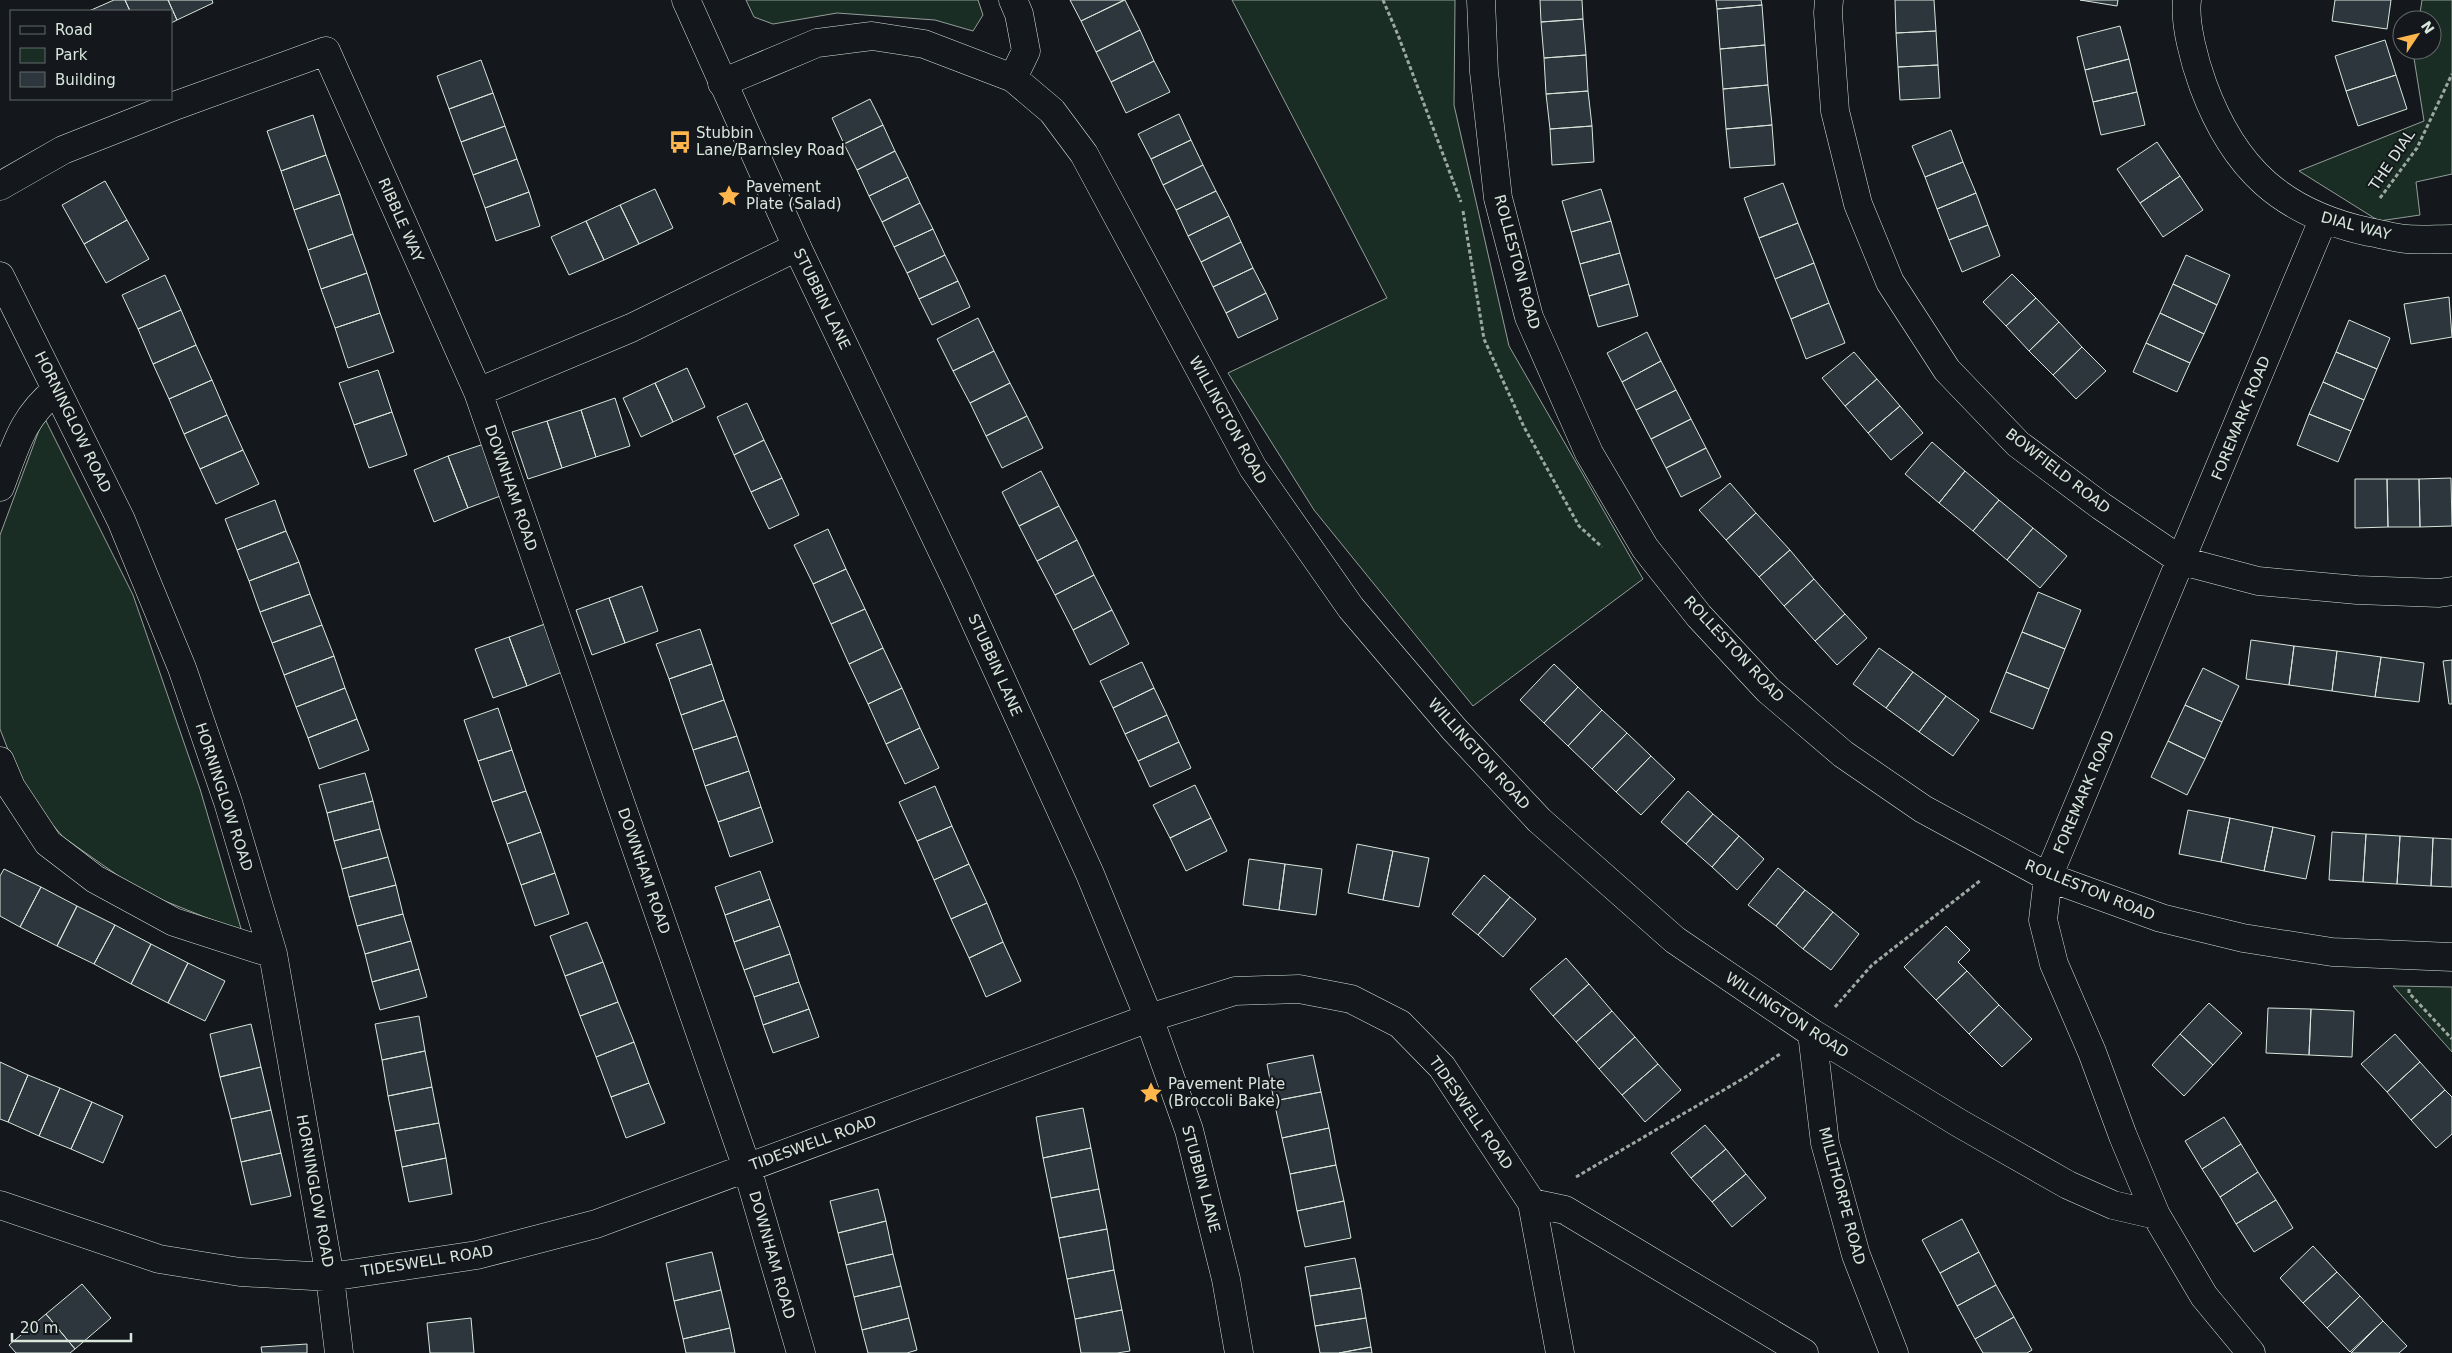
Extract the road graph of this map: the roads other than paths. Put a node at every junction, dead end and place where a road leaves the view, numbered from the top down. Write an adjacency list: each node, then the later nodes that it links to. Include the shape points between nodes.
1 (686, 0): 7 (street, STUBBIN LANE)
2 (1013, 0): 6 (street, via 1026,51)
3 (1481, 0): 19 (street, ROLLESTON ROAD, via 1484,72 1498,198 1529,318 1589,453 1645,548 1699,616 1768,690 1843,754 1922,809)
4 (1829, 0): 16 (street, BOWFIELD ROAD, via 1835,111 1858,204 1890,282 1947,370 2018,444 2100,506)
5 (2186, 0): 9 (street, DIAL WAY, via 2193,59 2213,112 2242,159 2279,196)
6 (1013, 78): 7 (street, WILLINGTON ROAD, via 924,44 872,36 817,43); 23 (street, WILLINGTON ROAD, via 1052,111 1084,154 1253,468 1351,608 1454,730 1539,820 1675,940)
7 (722, 83): 11 (street, STUBBIN LANE)
8 (0, 186): 14 (street, RIBBLE WAY, via 63,150 326,51)
9 (2323, 220): 10 (street, DIAL WAY, via 2406,239); 16 (street, FOREMARK ROAD)
10 (2452, 239)
11 (797, 247): 14 (street, via 631,328); 22 (street, STUBBIN LANE, via 958,584 1090,874)
12 (0, 276): 13 (street, HORNINGLOW ROAD)
13 (56, 390): 15 (street, via 39,404 24,424); 20 (street, HORNINGLOW ROAD, via 121,520 182,668 228,802)
14 (478, 392): 24 (street, DOWNHAM ROAD)
15 (0, 487)
16 (2182, 561): 17 (street, BOWFIELD ROAD, via 2258,581 2357,590); 19 (street, FOREMARK ROAD)
17 (2452, 591)
18 (0, 762): 20 (street, via 11,787 48,843 95,879 174,922)
19 (2048, 877): 21 (street, ROLLESTON ROAD, via 2161,918 2243,938 2332,952); 27 (street, FOREMARK ROAD, via 2043,920 2054,964)
20 (273, 954): 28 (street, HORNINGLOW ROAD)
21 (2452, 956)
22 (1149, 1018): 24 (street, TIDESWELL ROAD); 25 (street, TIDESWELL ROAD, via 1235,991 1299,989 1351,999 1400,1024 1442,1067); 31 (street, STUBBIN LANE, via 1189,1130 1226,1279)
23 (1812, 1033): 27 (street, WILLINGTON ROAD, via 1959,1123 2068,1184 2113,1205); 34 (street, MILLTHORPE ROAD, via 1825,1143 1856,1255)
24 (746, 1168): 28 (street, TIDESWELL ROAD, via 596,1224 477,1255); 30 (street, DOWNHAM ROAD)
25 (1532, 1203): 32 (street, TIDESWELL ROAD); 33 (street, via 1565,1210)
26 (0, 1205): 28 (street, TIDESWELL ROAD, via 158,1259 240,1272)
27 (2156, 1215): 35 (street, FOREMARK ROAD, via 2204,1296)
28 (330, 1276): 29 (street, HORNINGLOW ROAD)
29 (339, 1353)
30 (800, 1353)
31 (1239, 1353)
32 (1560, 1353)
33 (1804, 1353)
34 (1894, 1353)
35 (2251, 1353)

